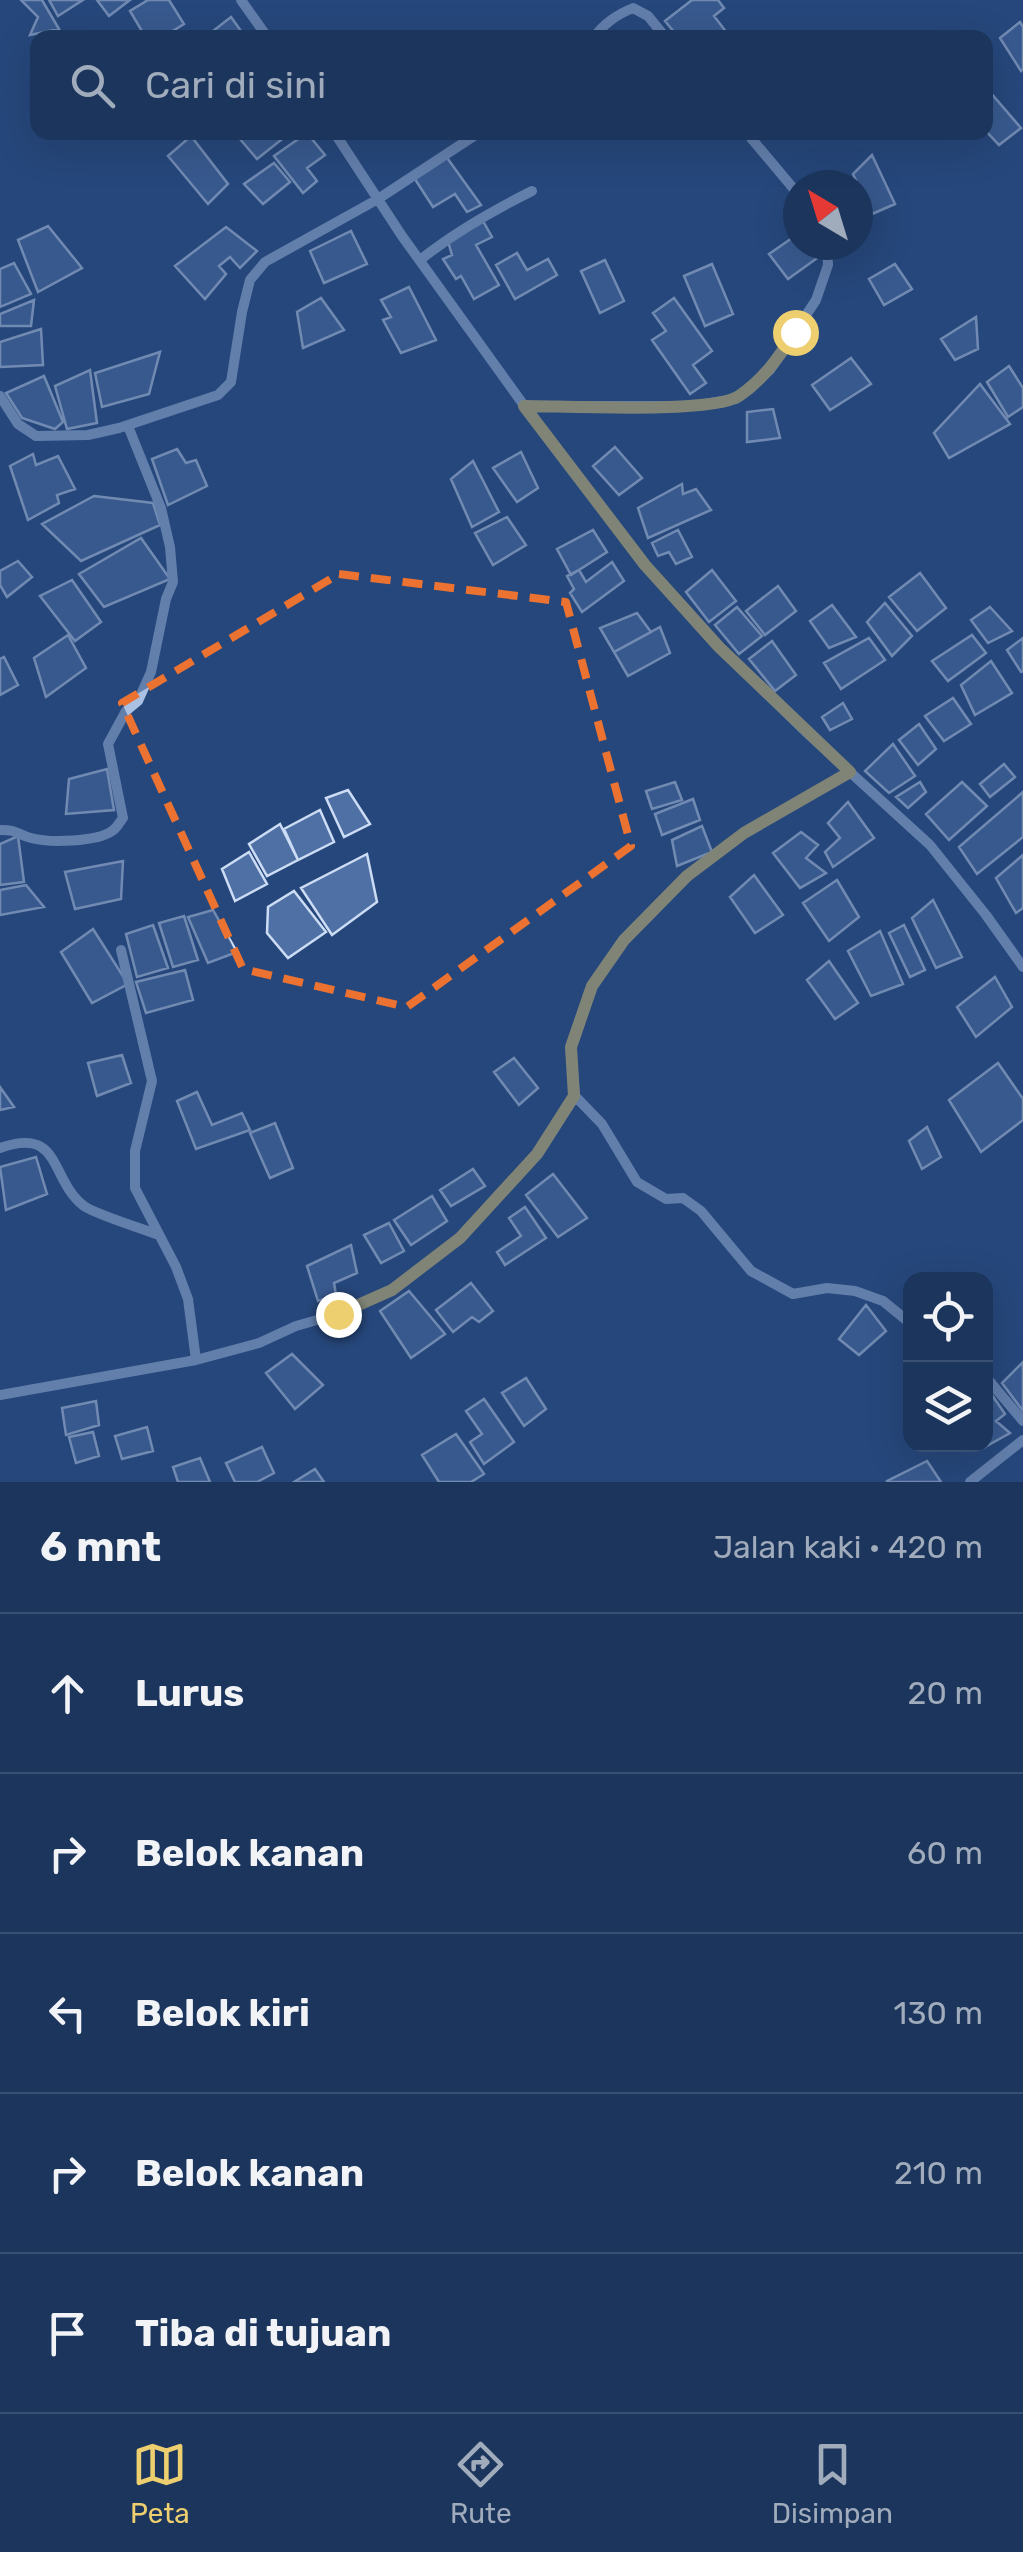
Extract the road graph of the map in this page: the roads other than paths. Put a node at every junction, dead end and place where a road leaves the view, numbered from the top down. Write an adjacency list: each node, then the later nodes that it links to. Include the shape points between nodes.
1 (241, 0): 2 (street)
2 (262, 30)
3 (600, 30): 4 (street, via 633,8)
4 (659, 30)
5 (339, 140): 10 (street)
6 (468, 140): 10 (street)
7 (753, 140): 8 (street)
8 (783, 176)
9 (532, 190): 11 (street)
10 (378, 199): 11 (street); 15 (street, via 265,262 250,280 231,382 218,396)
11 (420, 260): 14 (street)
12 (828, 260): 14 (street, via 816,300 770,370 736,398 691,406)
13 (0, 396): 15 (street, via 18,424 36,436)
14 (524, 406): 16 (street, via 645,565 719,647)
15 (128, 426): 17 (street, via 161,508 173,582 151,672 108,744 123,818 113,831 80,840)
16 (850, 772): 19 (street, via 930,845); 20 (street, via 744,833 687,876 624,940 592,986 571,1047)
17 (0, 830)
18 (121, 950): 22 (street, via 152,1081 135,1151 135,1188)
19 (1023, 967)
20 (574, 1096): 23 (street, via 602,1124 636,1182 700,1211 751,1271 793,1294 854,1292 883,1301); 24 (street, via 537,1154 460,1238 392,1290 259,1343)
21 (0, 1148): 22 (street, via 36,1143 50,1153 84,1206)
22 (157, 1234): 24 (street, via 188,1299)
23 (903, 1317)
24 (196, 1360): 26 (street)
25 (993, 1385): 27 (street)
26 (0, 1395)
27 (1023, 1421)
28 (1023, 1440): 29 (street)
29 (970, 1482)

